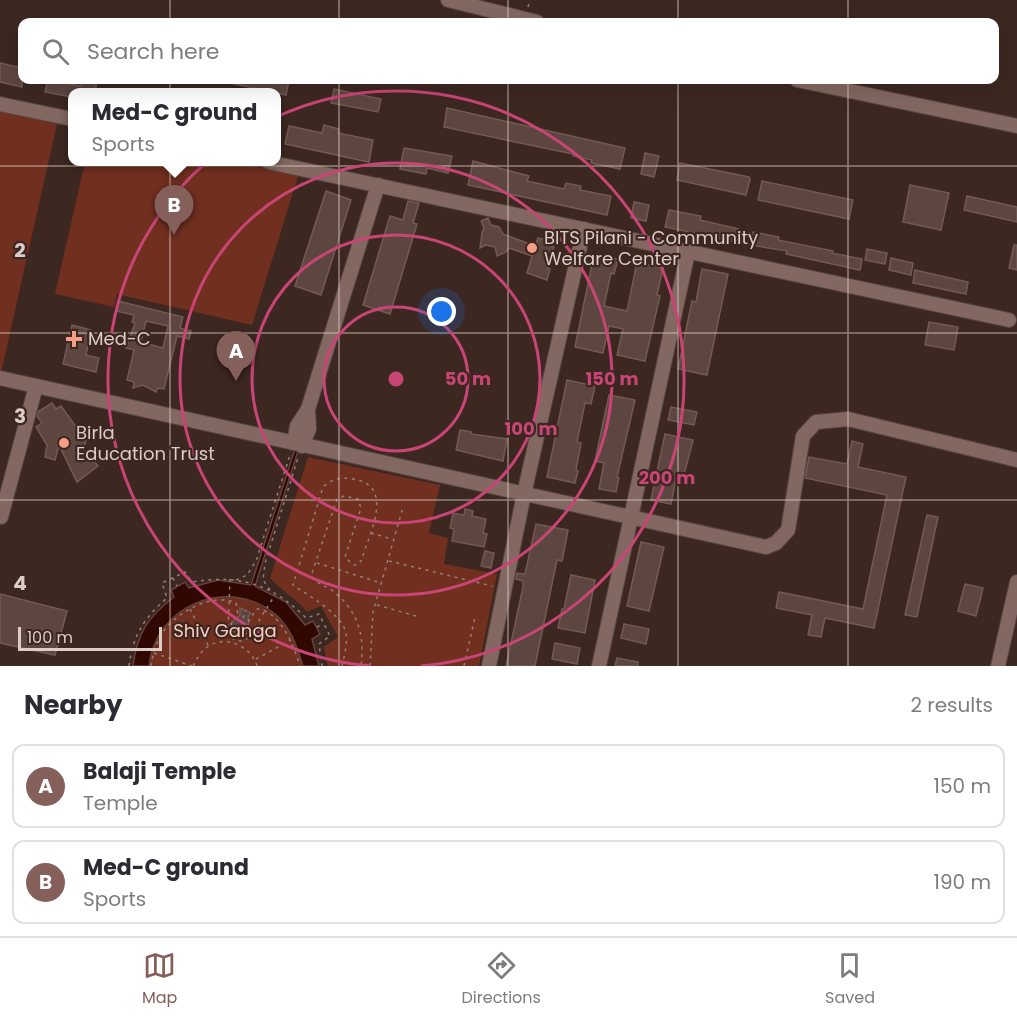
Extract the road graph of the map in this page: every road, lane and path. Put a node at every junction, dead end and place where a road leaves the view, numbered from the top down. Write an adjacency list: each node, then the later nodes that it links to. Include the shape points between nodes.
1 (448, 0): 2 (street)
2 (521, 18)
3 (816, 84): 6 (street)
4 (0, 104): 5 (street)
5 (68, 118)
6 (1017, 126)
7 (281, 165): 8 (street)
8 (378, 185): 9 (street); 14 (street, via 308,409 297,426)
9 (584, 229): 10 (street); 16 (street)
10 (688, 252): 11 (street); 19 (street)
11 (1009, 320)
12 (0, 378): 13 (street)
13 (36, 386): 14 (street); 18 (street)
14 (298, 444): 16 (street); 26 (path, via 255,561 246,575); 31 (path, via 265,563 263,580)
15 (1017, 460): 19 (street, via 848,419 816,422 804,436 788,530 777,543 766,547)
16 (524, 494): 19 (street); 30 (street)
17 (403, 507): 21 (path)
18 (0, 516)
19 (631, 518): 58 (street)
20 (370, 533): 21 (path); 23 (path, via 361,561 352,565 345,557 360,502 340,496); 53 (path, via 378,505 371,486 364,481 331,480 323,487 293,585 340,623 346,633)
21 (394, 540): 22 (path)
22 (388, 560): 28 (path); 30 (path)
23 (316, 563): 28 (path); 54 (path, via 313,579 350,607 362,633)
24 (173, 578): 25 (path, via 185,572 192,582); 29 (path); 47 (path, via 162,583 167,598 150,612 132,646)
25 (230, 579): 26 (path); 33 (path)
26 (236, 580): 31 (path)
27 (1017, 582): 59 (street)
28 (381, 583): 34 (path)
29 (177, 586)
30 (505, 589): 57 (street)
31 (271, 591): 32 (path)
32 (276, 594): 37 (path); 41 (path, via 306,618 319,614)
33 (229, 601): 35 (path); 37 (path, via 228,632 236,641 248,638); 37 (path, via 237,604 238,615 231,622 237,635 244,635 250,628 249,620 257,609)
34 (375, 605): 38 (path); 55 (path)
35 (190, 608): 44 (path); 45 (path, via 166,627)
36 (246, 610): 39 (path)
37 (265, 611): 43 (path)
38 (416, 616)
39 (243, 618)
40 (475, 618): 56 (path)
41 (324, 624): 42 (path); 52 (path, via 330,636 319,644)
42 (317, 627)
43 (292, 640): 46 (path); 51 (path)
44 (209, 646): 46 (path, via 235,643); 49 (path)
45 (153, 652): 48 (path); 49 (path)
46 (255, 660): 50 (path)
47 (129, 666)
48 (151, 666)
49 (193, 666)
50 (257, 666)
51 (300, 666)
52 (322, 666)
53 (342, 666)
54 (361, 666)
55 (370, 666)
56 (464, 666)
57 (489, 666)
58 (599, 666)
59 (998, 666)

